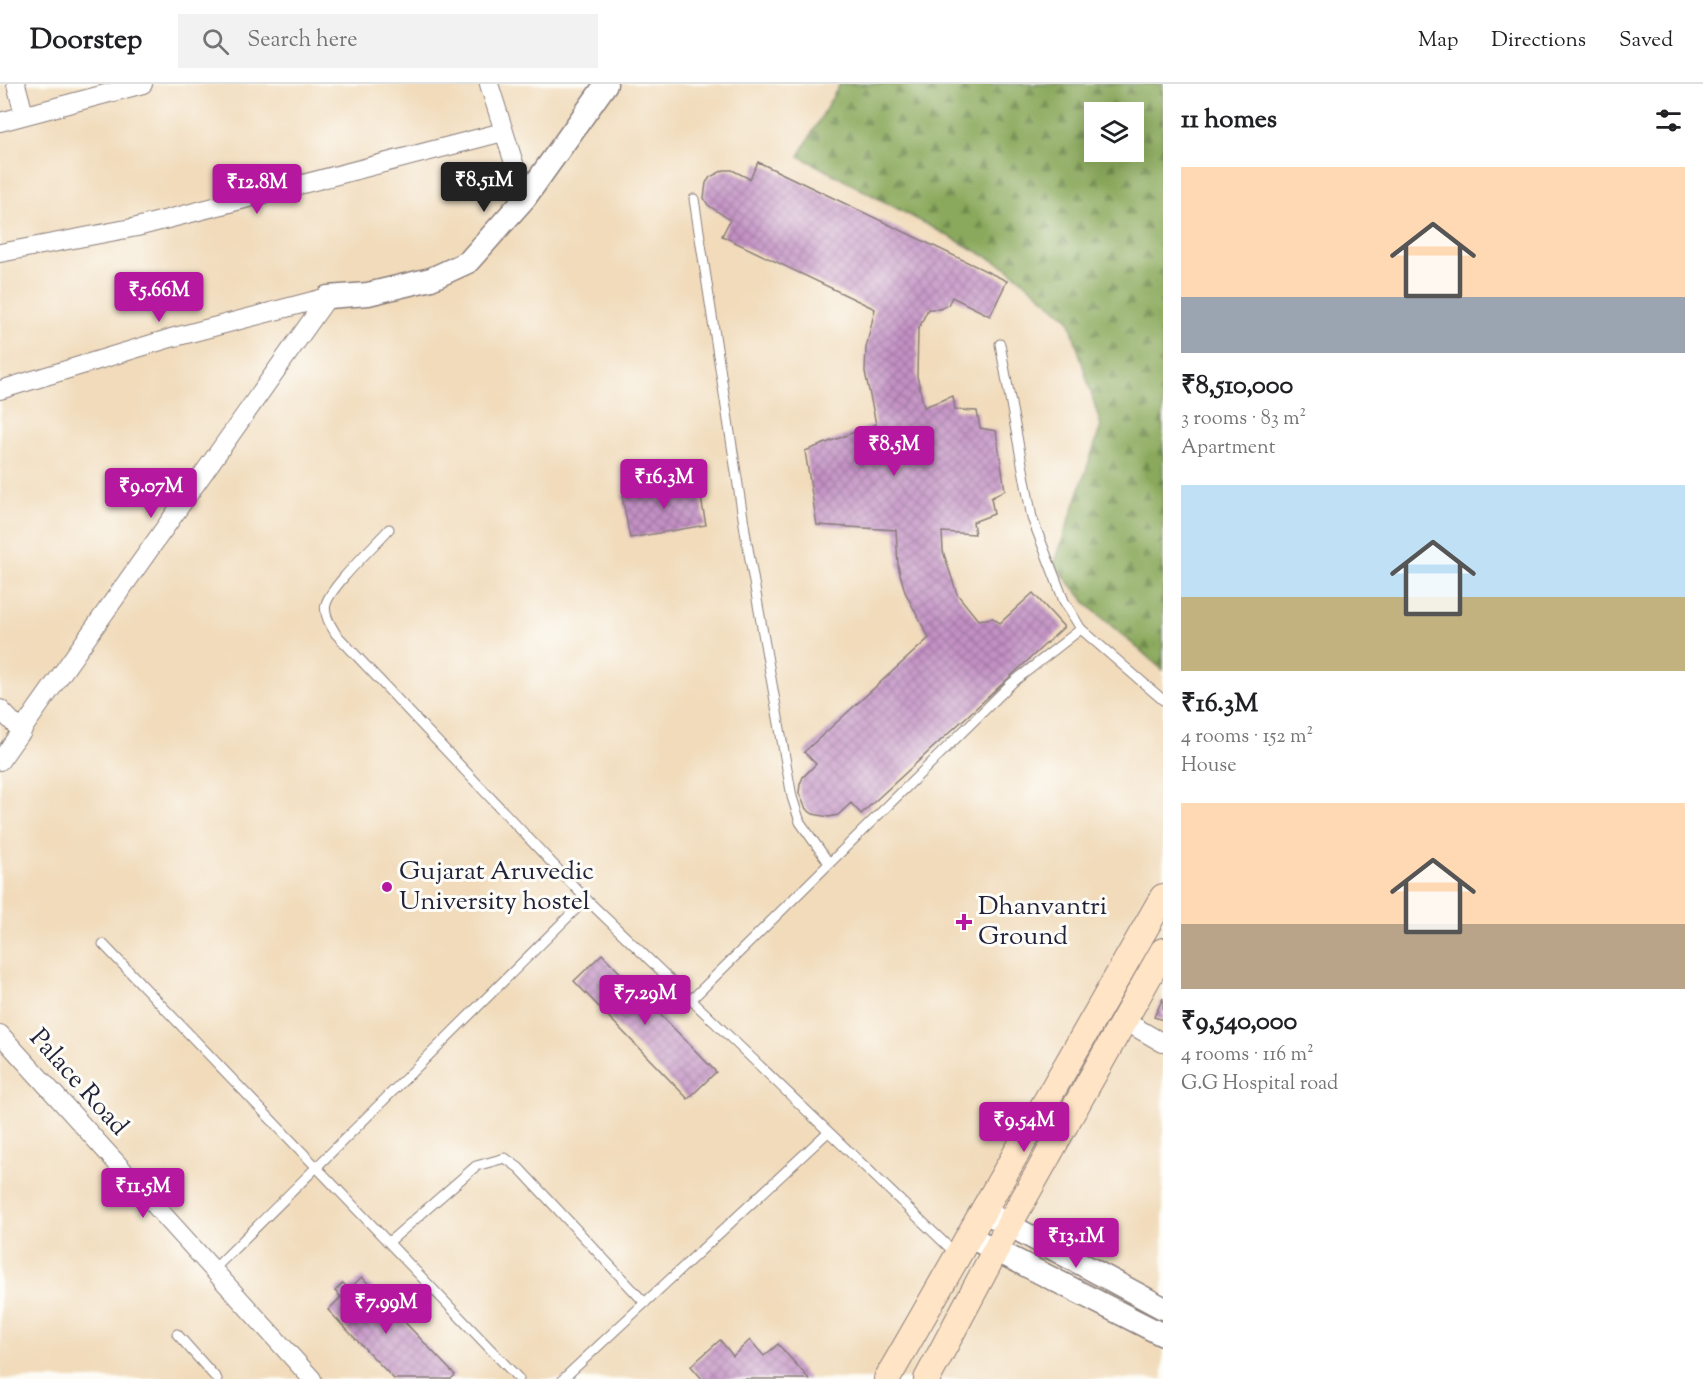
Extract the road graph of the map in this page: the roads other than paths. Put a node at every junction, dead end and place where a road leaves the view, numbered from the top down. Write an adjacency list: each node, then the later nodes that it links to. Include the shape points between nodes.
1 (16, 84): 5 (street)
2 (143, 84): 5 (street)
3 (489, 84): 7 (street)
4 (606, 84): 8 (street)
5 (24, 114): 6 (street)
6 (0, 122)
7 (503, 132): 8 (street); 10 (street, via 137,227)
8 (525, 198): 11 (street, via 468,262 431,279 368,294)
9 (694, 199): 20 (lane, via 746,537 792,797 800,822)
10 (0, 253)
11 (328, 297): 13 (street, via 171,338); 18 (street)
12 (1000, 344): 15 (lane, via 1032,518 1064,601)
13 (0, 390)
14 (389, 529): 22 (lane, via 332,591 325,605 327,619 336,634)
15 (1081, 629): 16 (lane); 20 (lane, via 1012,683)
16 (1163, 700)
17 (0, 709): 18 (street)
18 (22, 732): 19 (street)
19 (0, 761)
20 (829, 863): 25 (lane)
21 (1163, 897): 31 (main road)
22 (586, 899): 25 (lane); 30 (lane)
23 (103, 944): 30 (lane)
24 (1163, 951): 26 (main road)
25 (691, 1000): 29 (lane)
26 (1123, 1020): 28 (street); 32 (main road)
27 (0, 1034): 36 (street, Palace Road)
28 (1163, 1042)
29 (828, 1132): 34 (lane); 37 (lane)
30 (317, 1166): 33 (lane); 36 (lane)
31 (985, 1212): 32 (street); 34 (main road)
32 (1010, 1223): 35 (main road); 38 (street)
33 (389, 1242): 37 (lane, via 476,1166 506,1158); 43 (lane)
34 (964, 1247): 35 (street); 45 (main road)
35 (995, 1251): 40 (street); 46 (main road)
36 (213, 1270): 42 (street, Palace Road)
37 (645, 1303): 44 (lane)
38 (1163, 1308)
39 (177, 1334): 41 (lane)
40 (1163, 1335)
41 (217, 1379)
42 (312, 1379)
43 (519, 1379)
44 (563, 1379)
45 (887, 1379)
46 (927, 1379)

